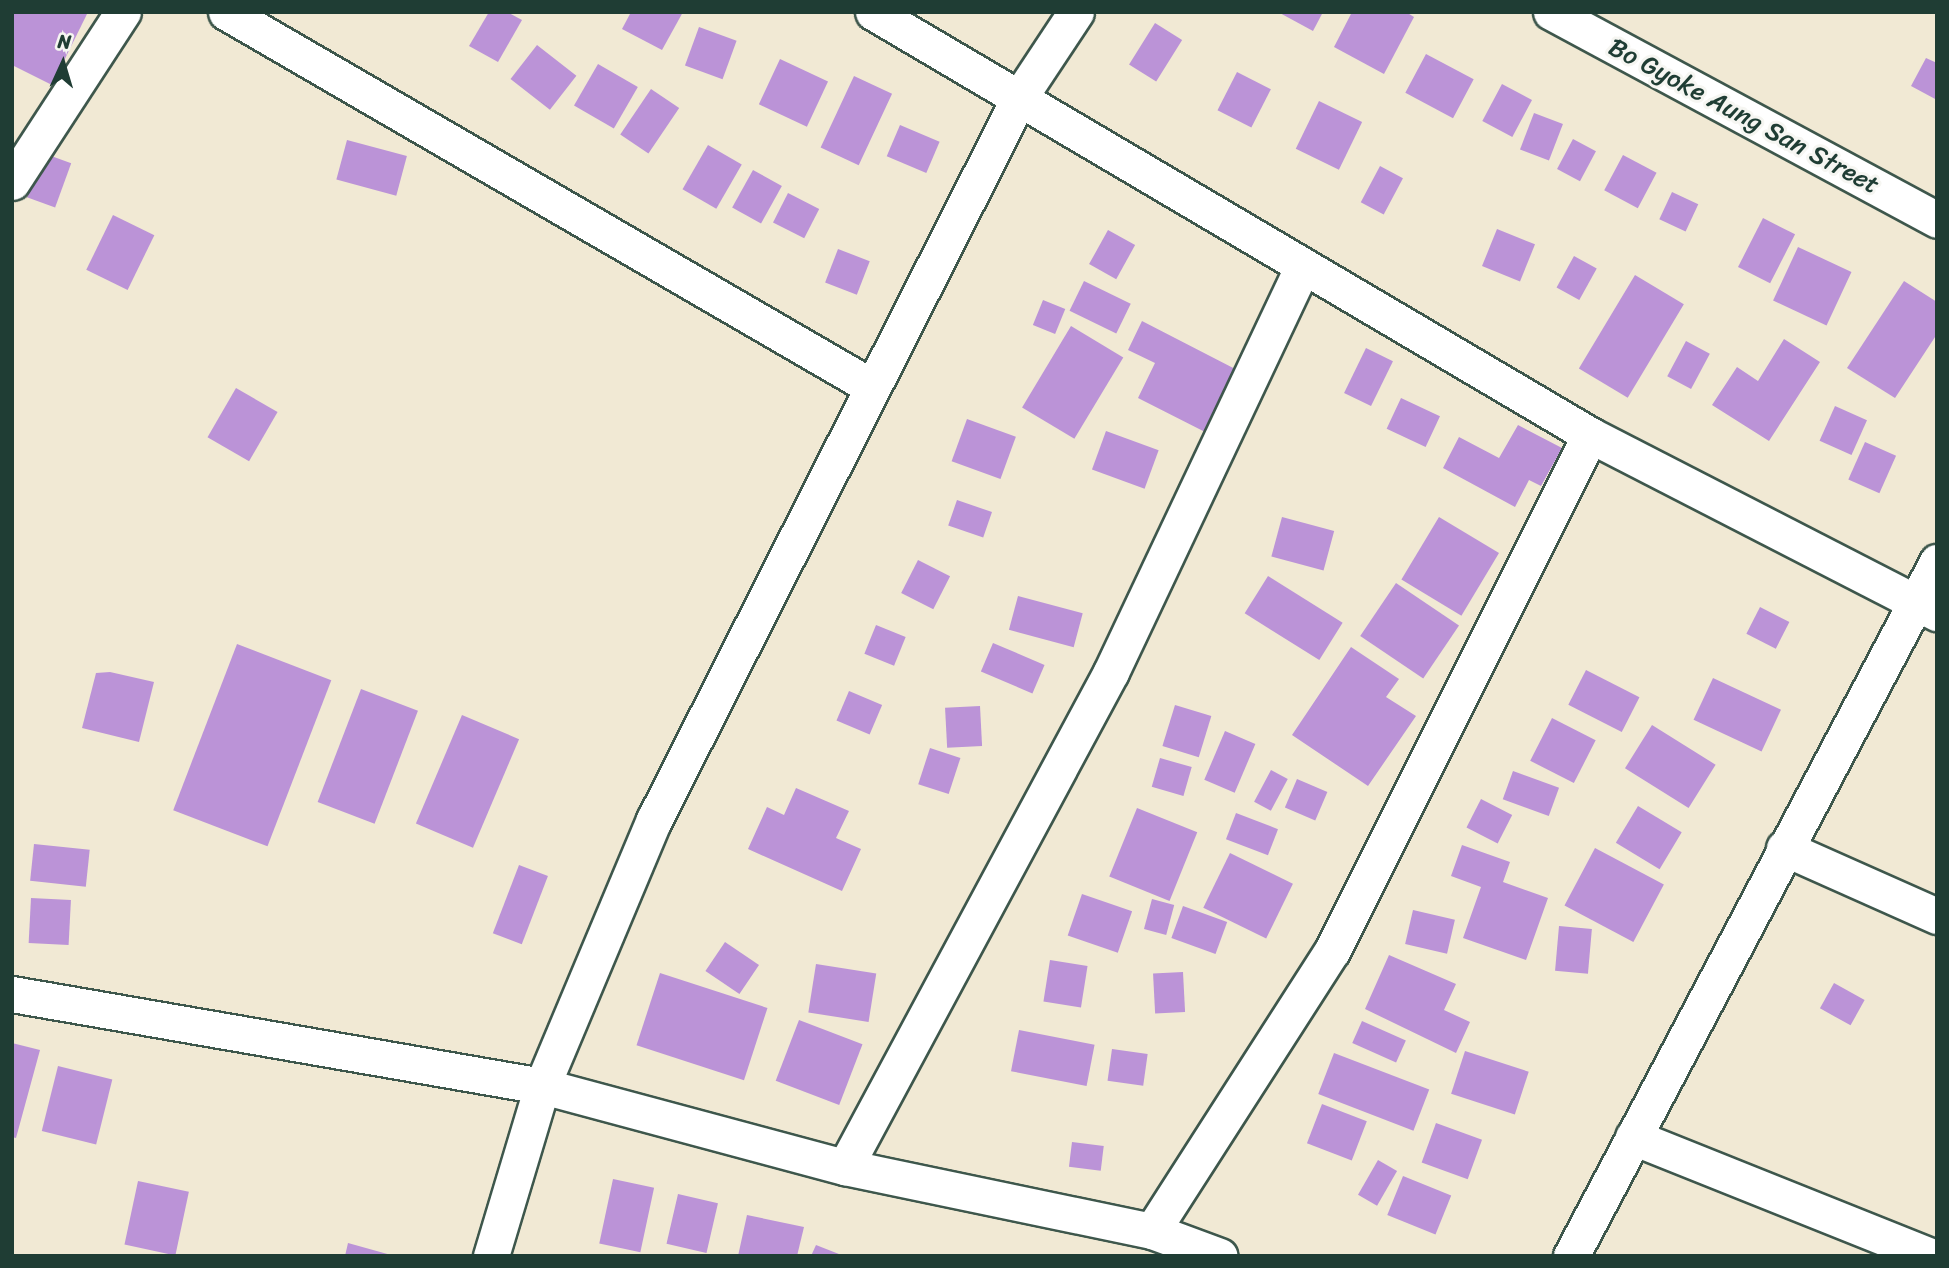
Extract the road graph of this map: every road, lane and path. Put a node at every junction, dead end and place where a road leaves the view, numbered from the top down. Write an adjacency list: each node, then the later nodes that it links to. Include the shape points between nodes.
1 (123, 12): 7 (street)
2 (226, 12): 10 (street)
3 (873, 12): 6 (street)
4 (1076, 12): 6 (street)
5 (1551, 12): 8 (street, Bo Gyoke Aung San Street)
6 (1019, 98): 9 (street); 10 (street)
7 (12, 182)
8 (1937, 220)
9 (1303, 266): 11 (street); 19 (street, via 1111,672)
10 (872, 387): 17 (street, via 654,820)
11 (1590, 435): 13 (street); 20 (street, via 1332,951)
12 (1937, 562): 13 (street)
13 (1925, 607): 14 (street)
14 (1784, 848): 15 (street); 18 (street)
15 (1937, 916)
16 (12, 994): 17 (street)
17 (542, 1086): 19 (street); 21 (street)
18 (1633, 1137): 23 (street); 24 (street)
19 (845, 1167): 20 (street)
20 (1152, 1231): 22 (street)
21 (491, 1256)
22 (1220, 1256)
23 (1571, 1256)
24 (1931, 1256)

